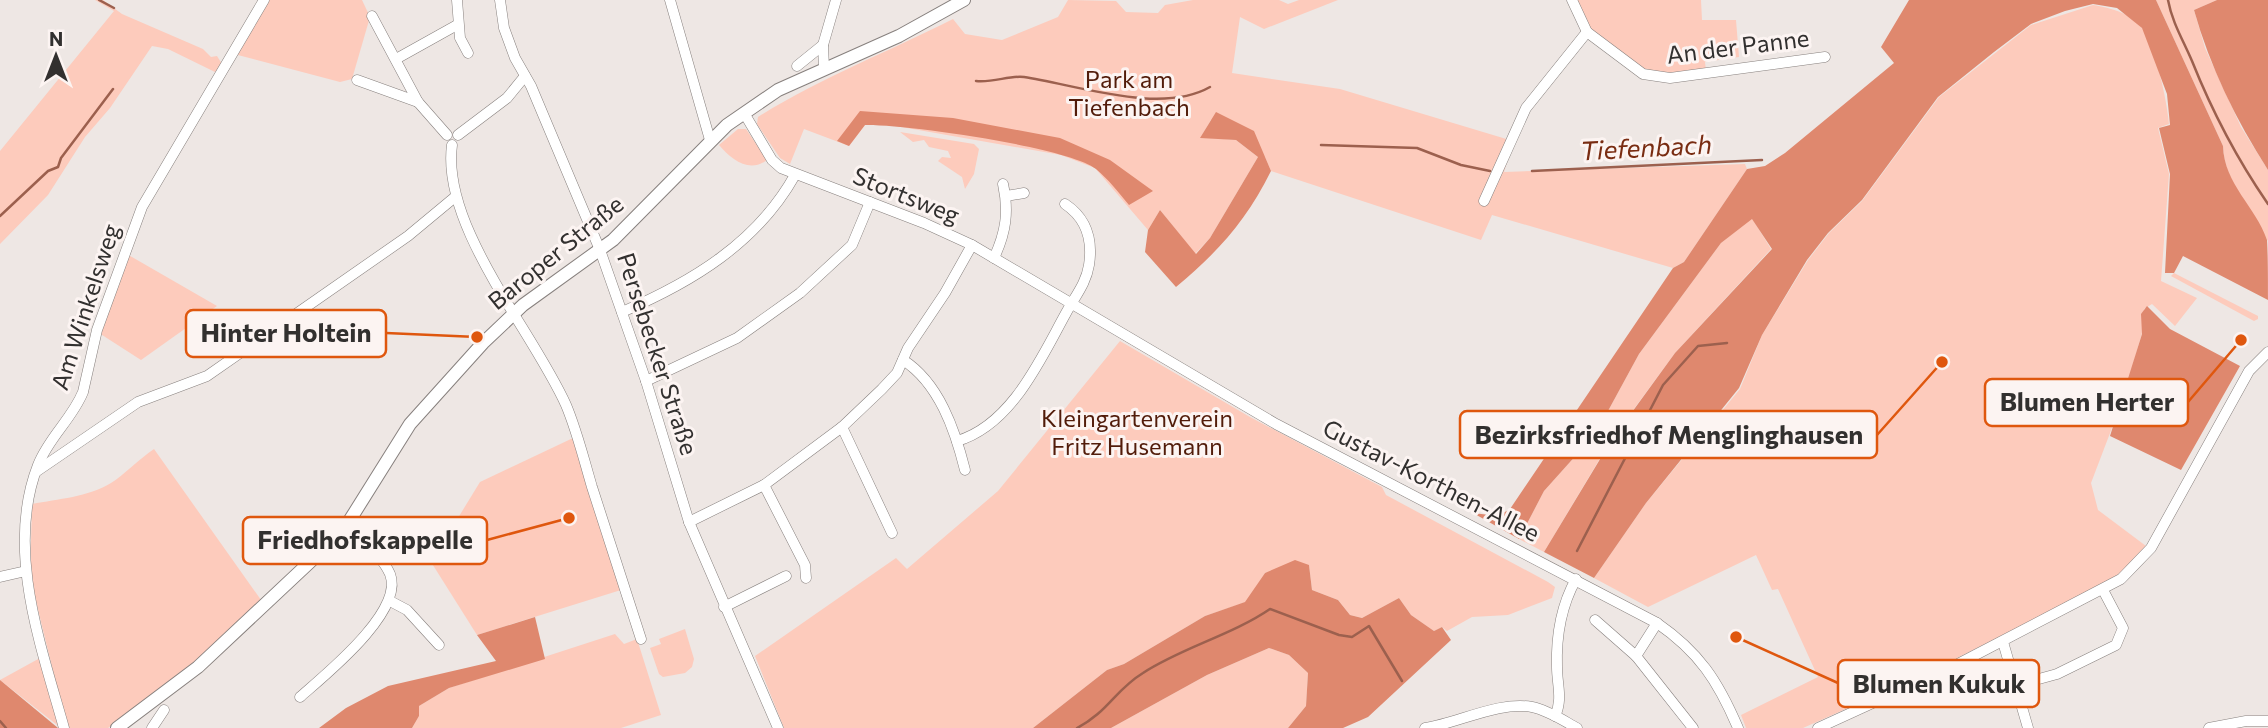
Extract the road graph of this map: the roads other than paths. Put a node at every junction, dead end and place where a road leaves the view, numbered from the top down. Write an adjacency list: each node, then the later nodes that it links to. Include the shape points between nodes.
1 (264, 0): 43 (street, Am Winkelsweg, via 149,192 109,293 83,392 49,441)
2 (457, 0): 9 (street)
3 (500, 0): 17 (street, Persebecker Straße, via 507,39)
4 (670, 0): 22 (street)
5 (836, 0): 11 (street)
6 (964, 0): 16 (main road, Baroper Straße, via 899,36)
7 (1572, 0): 10 (street)
8 (372, 16): 14 (street)
9 (457, 24): 12 (street); 14 (street)
10 (1587, 32): 13 (street, An der Panne, via 1632,68 1660,79); 28 (street, via 1526,108)
11 (823, 44): 15 (street); 16 (street)
12 (468, 53)
13 (1825, 57)
14 (396, 59): 19 (street)
15 (797, 66)
16 (824, 68): 20 (main road, Baroper Straße)
17 (525, 76): 21 (street, via 507,98); 32 (street, Persebecker Straße)
18 (357, 80): 19 (street)
19 (418, 103): 21 (street)
20 (744, 113): 22 (main road, Baroper Straße); 23 (street, Stortsweg, via 772,160)
21 (453, 139): 27 (street, via 450,178)
22 (710, 140): 32 (main road, Baroper Straße)
23 (794, 175): 29 (street, Stortsweg); 35 (street, via 780,201 746,240 659,296)
24 (1003, 184): 26 (street)
25 (1024, 193): 26 (street)
26 (1006, 196): 33 (street, via 1004,234)
27 (455, 197): 36 (street); 43 (street, via 391,248 207,376 138,402)
28 (1484, 201)
29 (870, 202): 31 (street, Stortsweg); 39 (street, via 852,245 800,293 737,338)
30 (1065, 204): 34 (street, via 1085,224 1089,242 1087,276)
31 (972, 246): 33 (street, Stortsweg); 38 (street)
32 (600, 250): 35 (street, Persebecker Straße); 36 (main road, Baroper Straße)
33 (994, 258): 34 (street, Stortsweg)
34 (1071, 303): 41 (street, via 1027,381 1007,406 973,436); 52 (street, Gustav-Korthen-Allee, via 1276,425)
35 (622, 312): 39 (street, Persebecker Straße)
36 (513, 313): 46 (main road, Baroper Straße, via 410,425); 58 (street, via 567,407)
37 (2268, 352): 53 (street, via 2249,371 2151,548 2134,568)
38 (903, 360): 40 (street, via 882,390); 41 (street, via 918,369 932,390)
39 (646, 382): 45 (street, Persebecker Straße)
40 (842, 427): 44 (street); 47 (street)
41 (957, 441): 42 (street)
42 (965, 470)
43 (34, 474): 48 (street, Am Winkelsweg, via 25,524)
44 (764, 485): 45 (street); 51 (street, via 805,565)
45 (689, 522): 55 (street, Persebecker Straße)
46 (348, 523): 54 (street, via 389,572); 68 (main road, Baroper Straße, via 198,667)
47 (892, 533)
48 (26, 571): 50 (street); 69 (street, Am Winkelsweg)
49 (786, 576): 55 (street)
50 (0, 577)
51 (806, 578)
52 (1576, 579): 57 (street, Gustav-Korthen-Allee); 65 (street, via 1560,621 1556,667 1560,703)
53 (2104, 590): 59 (street); 62 (street, via 2123,628 2116,645 2057,674)
54 (390, 601): 60 (street, via 407,610); 63 (street, via 347,657)
55 (724, 607): 71 (street, Persebecker Straße)
56 (1595, 620): 61 (street)
57 (1657, 622): 61 (street); 75 (street, Gustav-Korthen-Allee, via 1696,653)
58 (641, 639)
59 (2003, 642): 62 (street); 76 (street)
60 (439, 645)
61 (1636, 656): 74 (street)
62 (2017, 685): 77 (street)
63 (300, 697)
64 (164, 710): 70 (street)
65 (1555, 716): 72 (street, via 1520,706); 73 (street)
66 (2268, 721): 67 (street)
67 (2233, 725): 78 (street)
68 (120, 727)
69 (64, 728)
70 (152, 728)
71 (778, 728)
72 (1425, 728)
73 (1577, 728)
74 (1693, 728)
75 (1738, 728)
76 (1818, 728)
77 (2028, 728)
78 (2209, 728)

